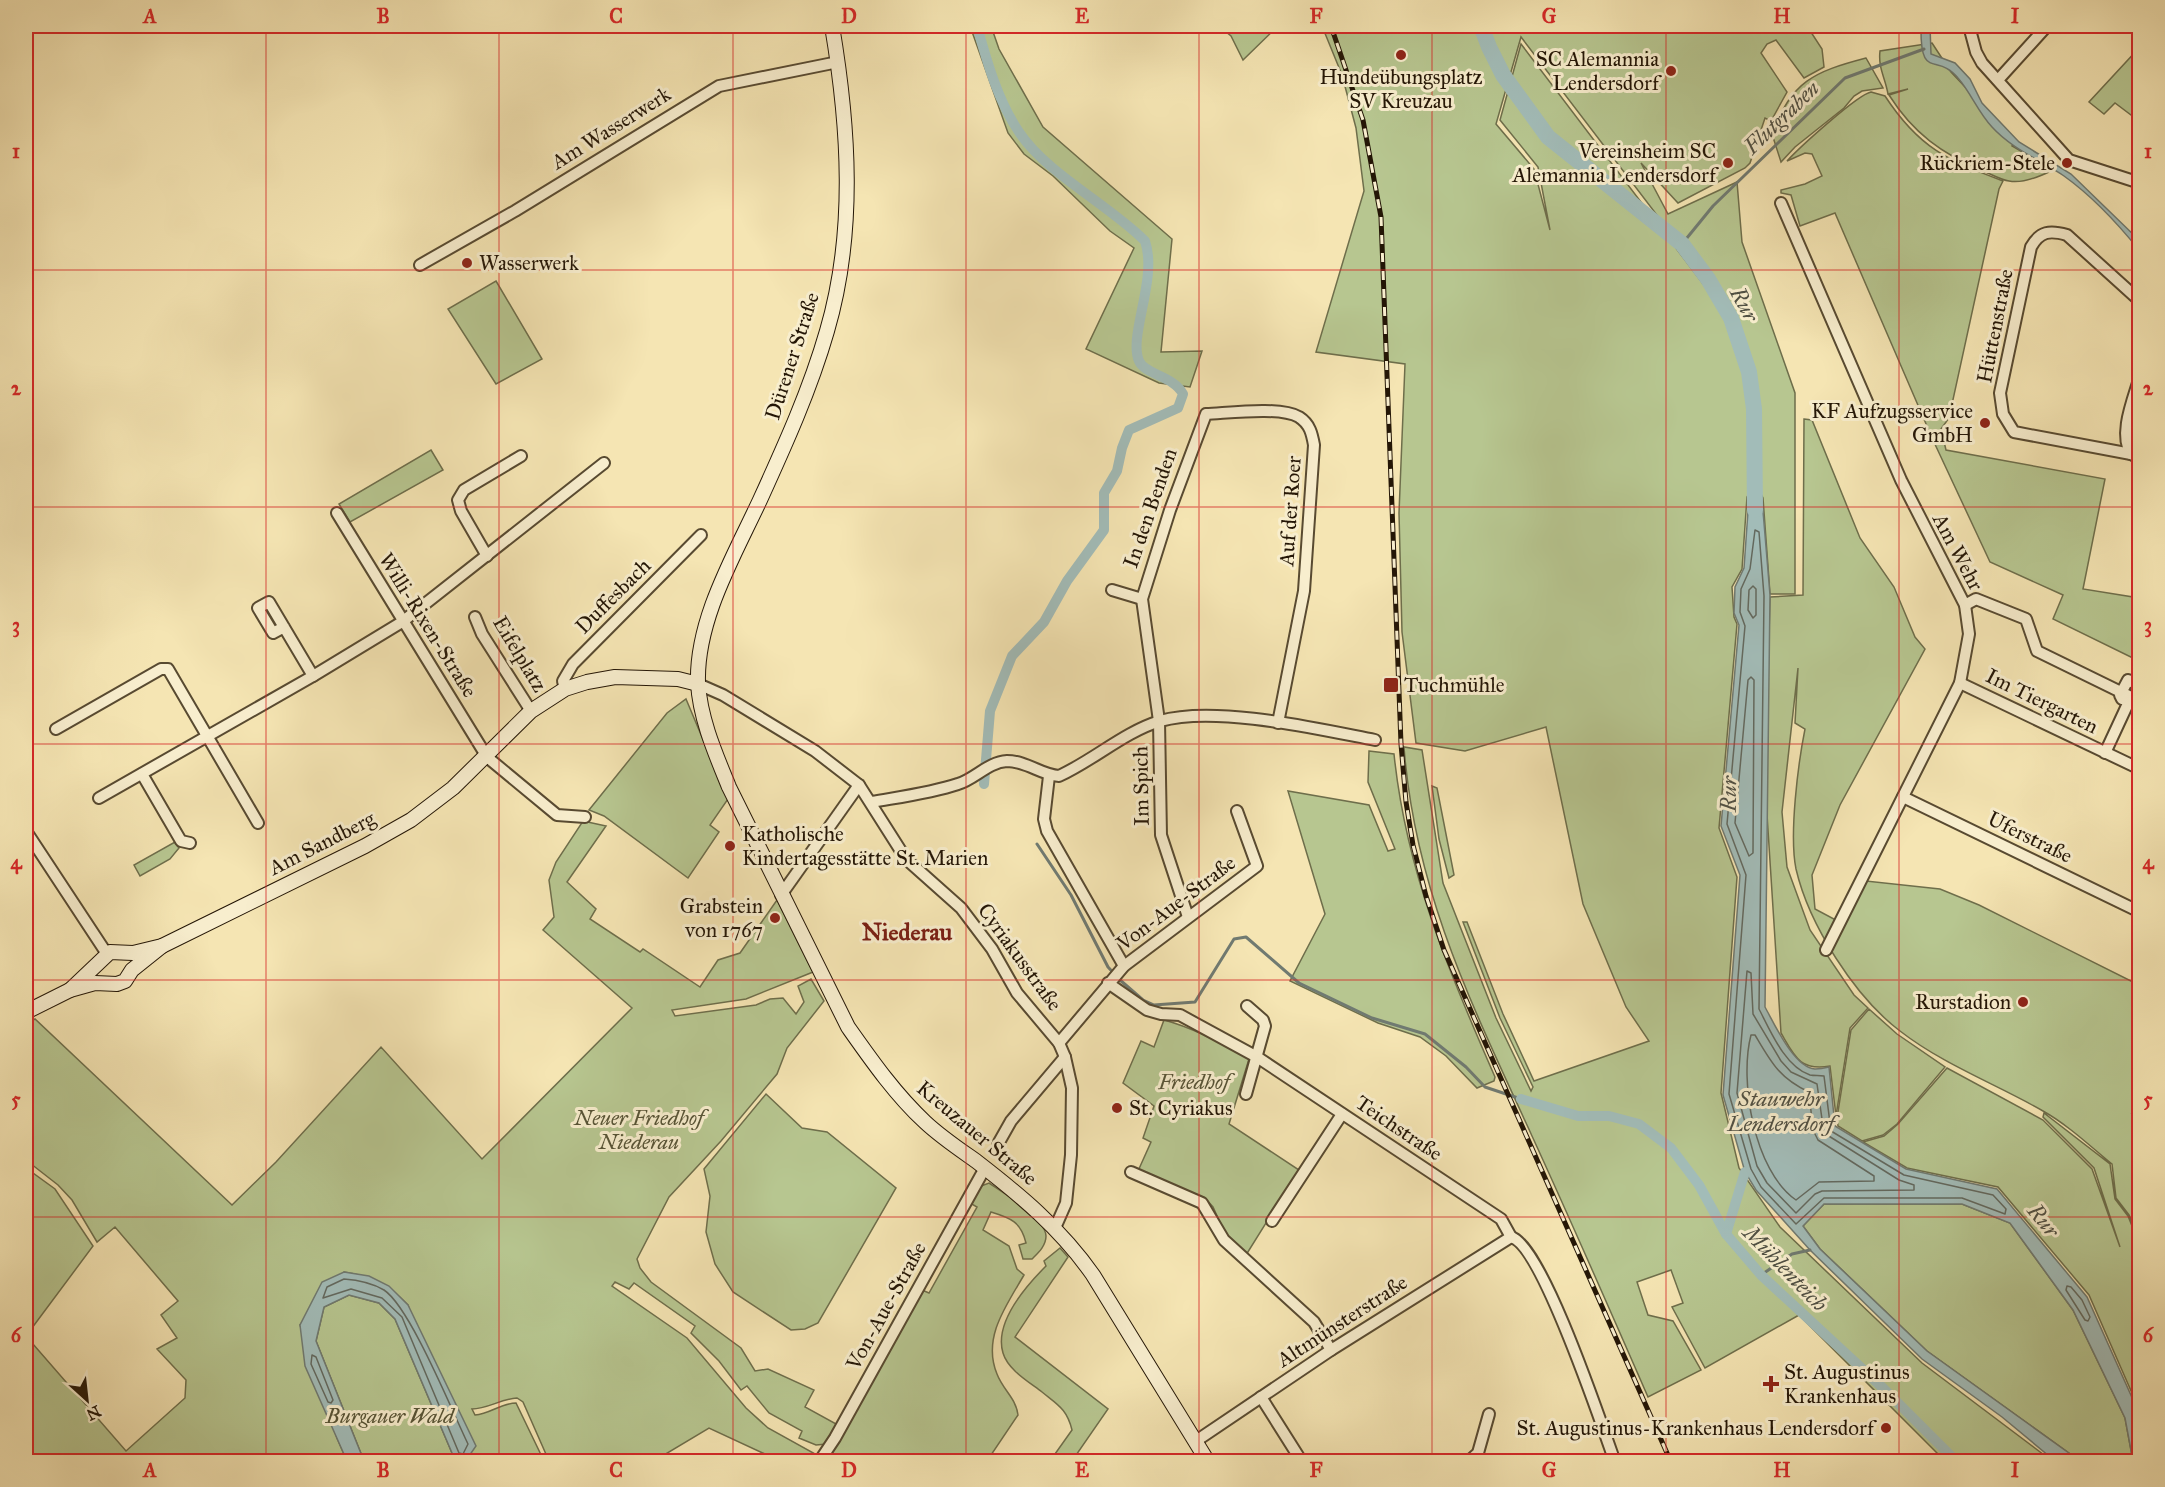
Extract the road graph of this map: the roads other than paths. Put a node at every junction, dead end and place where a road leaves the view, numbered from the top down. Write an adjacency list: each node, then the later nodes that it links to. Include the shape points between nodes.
1 (832, 26): 4 (main road, Dürener Straße)
2 (1969, 26): 5 (street, via 1976,52)
3 (2047, 26): 5 (street)
4 (838, 62): 8 (street, Am Wasserwerk, via 719,86); 26 (main road, Dürener Straße, via 846,127 846,217 834,300 803,401 711,612 700,654)
5 (1998, 80): 6 (street, via 2069,160)
6 (2139, 183)
7 (1781, 203): 20 (street, Am Wehr, via 1901,480)
8 (420, 265)
9 (2139, 301): 13 (street, Hüttenstraße, via 2067,235 2052,231 2040,236 2031,247 2000,393 2003,414 2014,432)
10 (2139, 376): 13 (street, Hüttenstraße, via 2126,433 2126,443)
11 (1198, 431): 19 (street, In den Benden); 33 (street, Auf der Roer, via 1206,414 1251,412 1284,412 1299,417 1310,428 1314,445 1304,591)
12 (522, 456): 17 (street, via 464,490 458,500)
13 (2135, 457)
14 (604, 463): 17 (street)
15 (337, 513): 22 (street, Willi-Rixen-Straße)
16 (701, 535): 28 (street, Duffesbach, via 573,664 563,681)
17 (487, 556): 22 (street)
18 (1112, 590): 19 (street, In den Benden)
19 (1142, 599): 32 (street, In den Benden)
20 (1965, 605): 25 (street, Am Wehr, via 1968,648); 29 (street, via 1977,599 2026,619 2037,651)
21 (476, 618): 31 (street, Eifelplatz)
22 (402, 622): 24 (street); 38 (street, Willi-Rixen-Straße)
23 (284, 627): 24 (street)
24 (313, 676): 35 (street)
25 (1960, 683): 37 (street, Im Tiergarten); 43 (street, Am Wehr)
26 (698, 684): 28 (main road, Am Sandberg, via 678,679 615,677); 42 (street, Cyriakusstraße, via 723,694 815,751); 51 (main road, Kreuzauer Straße, via 717,758)
27 (2139, 687): 29 (street, via 2127,680); 30 (street)
28 (565, 689): 31 (main road, Am Sandberg)
29 (2121, 692): 30 (street, via 2131,697)
30 (2127, 708): 37 (street)
31 (531, 711): 38 (main road, Am Sandberg)
32 (1160, 721): 33 (street, via 1204,715); 41 (street, via 1059,777); 53 (street, Im Spich, via 1161,835)
33 (1278, 723): 36 (street)
34 (56, 729): 35 (street, via 166,668 172,672)
35 (208, 736): 40 (street); 48 (street)
36 (1375, 740)
37 (2105, 753): 39 (street, Im Tiergarten)
38 (487, 757): 47 (street, via 557,815); 54 (main road, Am Sandberg, via 428,808 382,838)
39 (2139, 770)
40 (142, 774): 44 (street); 50 (street, via 181,841)
41 (1048, 776): 45 (street, via 1006,761 957,785); 59 (street, Teichstraße, via 1044,819 1047,831)
42 (859, 785): 45 (street, Cyriakusstraße); 51 (street)
43 (1903, 797): 52 (street, Uferstraße); 55 (street, Am Wehr)
44 (99, 798)
45 (872, 802): 64 (street, Cyriakusstraße, via 906,859 961,908 992,949 1017,993)
46 (1237, 811): 53 (street, Von-Aue-Straße, via 1257,866)
47 (585, 817)
48 (258, 823)
49 (26, 831): 57 (street)
50 (190, 843)
51 (781, 895): 70 (main road, Kreuzauer Straße, via 848,1027 873,1064 927,1124)
52 (2139, 912)
53 (1188, 917): 59 (street, Von-Aue-Straße)
54 (162, 946): 56 (main road); 58 (main road)
55 (1826, 950)
56 (124, 953): 57 (main road, via 114,951); 58 (main road, via 131,960)
57 (104, 958): 60 (main road, via 102,975); 61 (main road)
58 (132, 970): 60 (main road, via 125,981)
59 (1116, 975): 64 (street, Von-Aue-Straße); 66 (street, Teichstraße, via 1147,1010 1180,1015)
60 (109, 982): 61 (main road)
61 (70, 990): 63 (main road)
62 (1247, 1006): 66 (street, via 1265,1026)
63 (26, 1012)
64 (1059, 1043): 65 (street, Cyriakusstraße)
65 (1065, 1057): 69 (street, via 1011,1121); 73 (street, Cyriakusstraße, via 1072,1088 1071,1155 1066,1203)
66 (1257, 1057): 67 (street); 68 (street, Teichstraße)
67 (1246, 1094)
68 (1342, 1114): 72 (street); 74 (street, Teichstraße, via 1501,1219)
69 (998, 1144)
70 (985, 1168): 73 (main road, Kreuzauer Straße); 79 (street, Von-Aue-Straße)
71 (1131, 1173): 75 (street, via 1202,1203 1224,1240 1314,1322)
72 (1272, 1221)
73 (1055, 1228): 78 (main road, Kreuzauer Straße, via 1093,1275)
74 (1511, 1237): 75 (street, Altmünsterstraße); 83 (street, Teichstraße, via 1526,1248 1557,1305)
75 (1331, 1350): 76 (street, Altmünsterstraße)
76 (1261, 1397): 78 (street, Altmünsterstraße); 81 (street)
77 (1489, 1414): 82 (street, via 1478,1452)
78 (1196, 1441): 80 (main road, Kreuzauer Straße)
79 (819, 1461)
80 (1208, 1461)
81 (1302, 1461)
82 (1468, 1461)
83 (1615, 1461)

